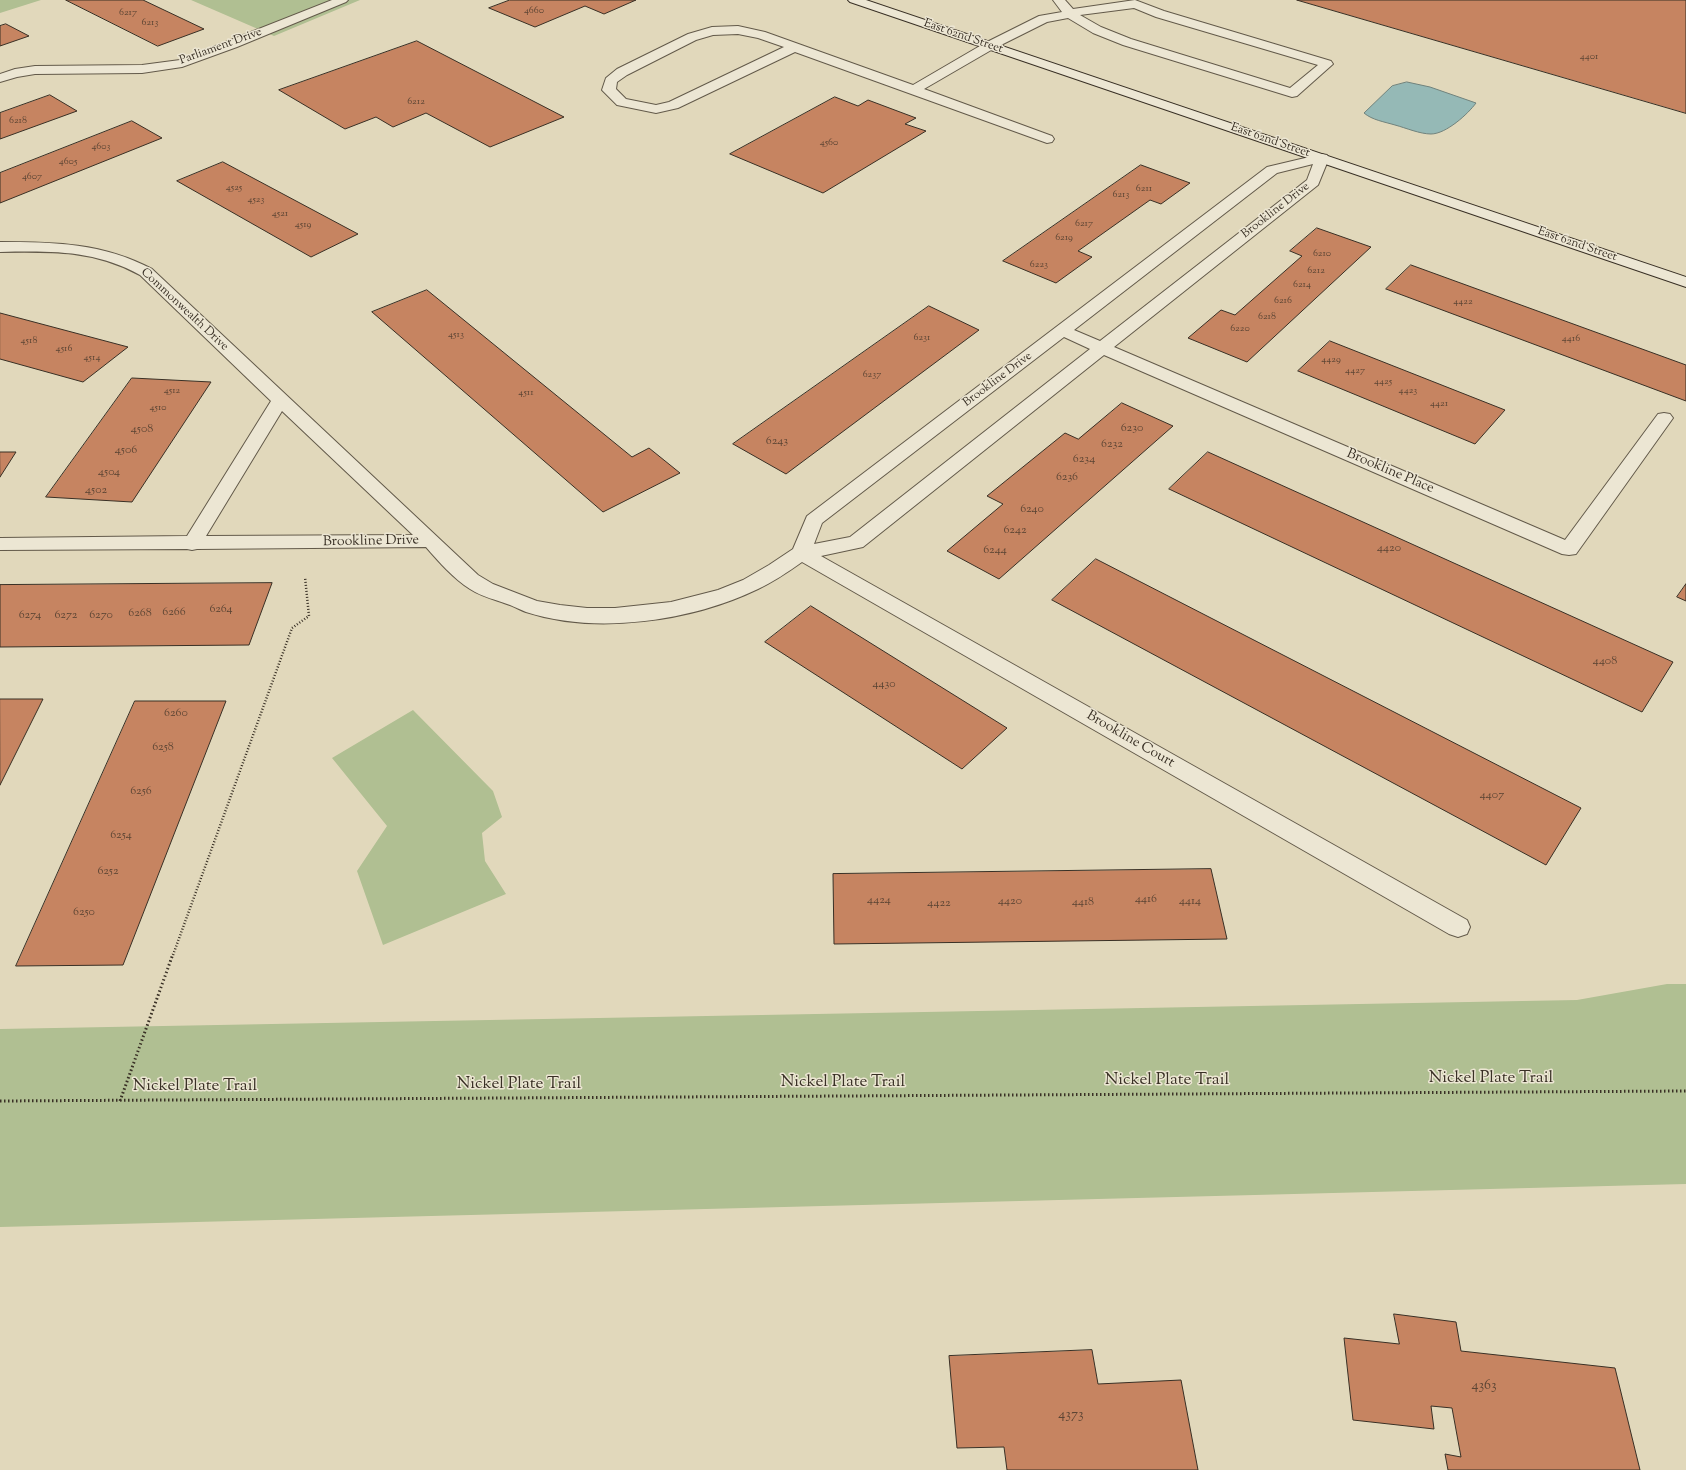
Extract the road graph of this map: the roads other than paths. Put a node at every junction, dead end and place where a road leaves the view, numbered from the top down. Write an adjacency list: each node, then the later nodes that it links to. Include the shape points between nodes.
1 (342, 0): 8 (street, Parliament Drive, via 182,63 142,69 35,70)
2 (854, 0): 6 (street, East 62nd Street)
3 (1059, 0): 5 (street)
4 (1134, 2): 5 (street); 5 (street, via 1160,14 1327,64 1292,93 1128,42 1097,30)
5 (1070, 14): 6 (street, via 1043,19)
6 (989, 46): 9 (street); 11 (street, East 62nd Street)
7 (795, 47): 7 (street, via 738,30 712,31 692,37 622,72 611,81 609,90 622,102 656,109 673,105); 9 (street)
8 (0, 78)
9 (914, 90): 10 (street)
10 (1047, 139)
11 (1322, 158): 13 (street, East 62nd Street); 14 (street, Brookline Drive, via 1272,170); 15 (street, Brookline Drive, via 1313,182)
12 (0, 247): 16 (street, Commonwealth Drive, via 71,248 108,255 138,267)
13 (1686, 282)
14 (1062, 331): 15 (street, Brookline Place); 21 (street, Brookline Drive, via 814,520)
15 (1102, 348): 17 (street, Brookline Place, via 1570,550); 21 (street, Brookline Drive, via 856,542)
16 (280, 400): 18 (street, Commonwealth Drive); 20 (street)
17 (1664, 418)
18 (431, 541): 20 (street, Brookline Drive); 21 (street, Brookline Drive, via 464,575 496,593 533,607 600,615 669,610 712,599 752,584)
19 (0, 544): 20 (street, Brookline Drive)
20 (192, 544)
21 (801, 553): 22 (street, Brookline Court)
22 (1458, 927)

